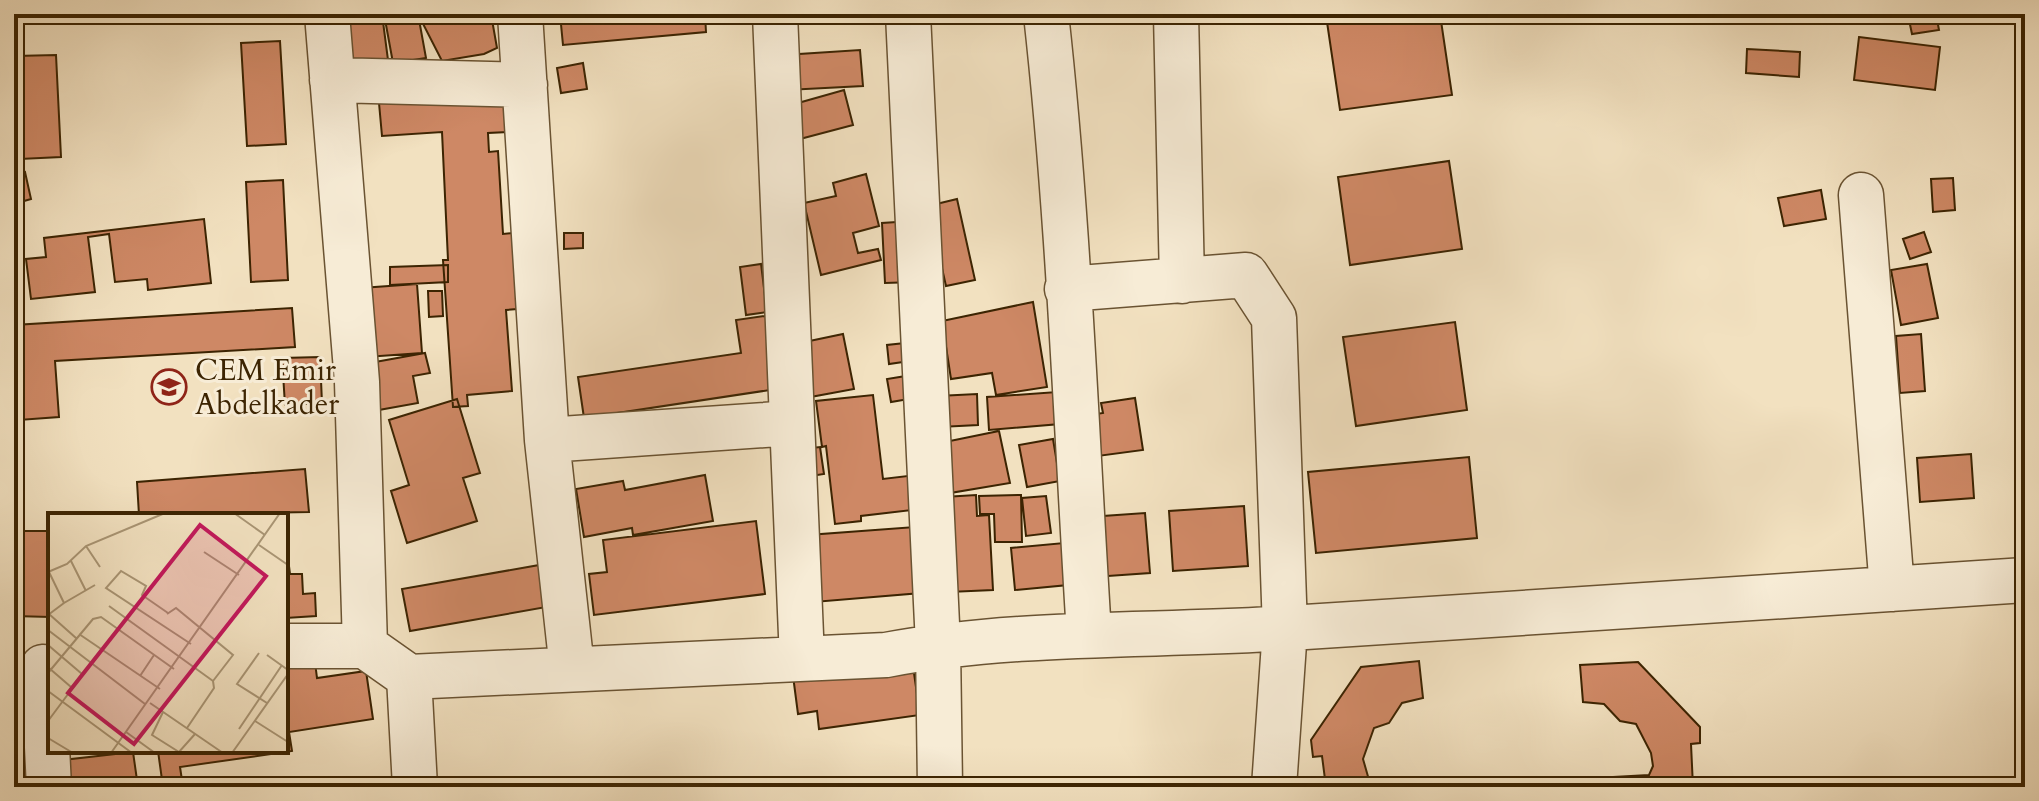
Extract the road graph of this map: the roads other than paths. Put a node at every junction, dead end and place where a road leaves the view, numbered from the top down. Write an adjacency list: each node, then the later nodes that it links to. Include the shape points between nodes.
1 (327, 14): 7 (street)
2 (520, 14): 8 (street)
3 (775, 14): 12 (street)
4 (908, 14): 18 (street)
5 (1046, 14): 11 (street, via 1063,162)
6 (1176, 14): 10 (street)
7 (332, 80): 8 (street); 20 (street, via 357,382)
8 (525, 85): 13 (street)
9 (1861, 195): 15 (street)
10 (1182, 281): 11 (street); 16 (street, via 1246,275 1274,318)
11 (1067, 289): 17 (street)
12 (792, 423): 13 (street); 21 (street)
13 (547, 440): 23 (street)
14 (2025, 580): 15 (street)
15 (1892, 589): 16 (street)
16 (1285, 629): 17 (street); 28 (street)
17 (1089, 634): 18 (street)
18 (938, 645): 21 (street, via 886,655); 27 (street)
19 (288, 646): 20 (street)
20 (365, 646): 24 (street)
21 (802, 659): 23 (street)
22 (36, 668): 25 (street)
23 (572, 669): 24 (street)
24 (409, 677): 26 (street)
25 (49, 787)
26 (415, 787)
27 (940, 787)
28 (1274, 787)

